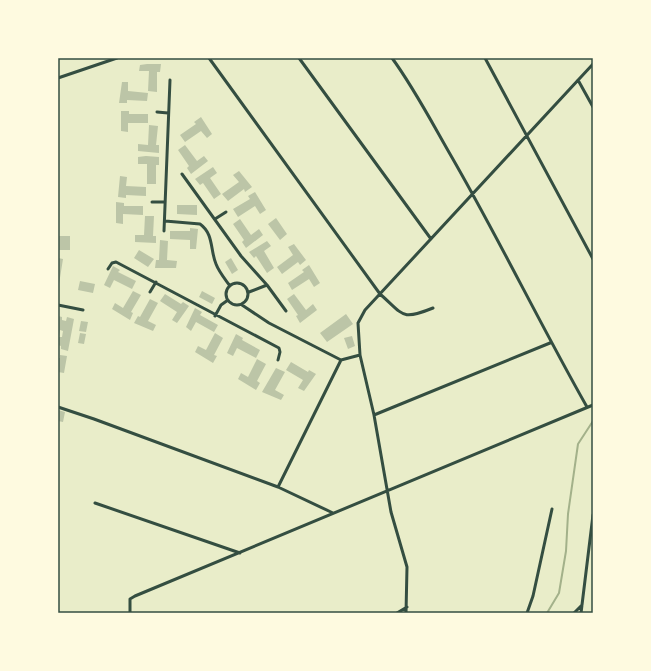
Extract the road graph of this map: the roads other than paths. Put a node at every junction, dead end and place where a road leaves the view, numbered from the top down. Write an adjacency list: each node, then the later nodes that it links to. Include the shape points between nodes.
1 (117, 58): 7 (street)
2 (209, 58): 30 (street)
3 (299, 58): 22 (street)
4 (392, 58): 15 (street, via 407,79)
5 (484, 58): 13 (street)
6 (593, 64): 9 (street)
7 (58, 78)
8 (170, 80): 12 (street)
9 (578, 80): 10 (street); 13 (street)
10 (593, 107)
11 (157, 112): 12 (street)
12 (168, 113): 17 (street)
13 (527, 136): 15 (street); 23 (street)
14 (182, 174): 19 (street)
15 (472, 193): 22 (street); 38 (street)
16 (152, 202): 17 (street)
17 (165, 202): 20 (street)
18 (226, 212): 19 (street)
19 (215, 219): 26 (street, via 241,256)
20 (165, 221): 21 (street); 27 (street, via 204,226 212,240 217,267)
21 (164, 231)
22 (431, 239): 30 (street)
23 (593, 259)
24 (108, 269): 25 (street, via 116,262)
25 (156, 282): 28 (street); 37 (street)
26 (268, 285): 29 (street); 36 (street)
27 (230, 286): 29 (street, via 239,283); 31 (street, via 226,292)
28 (150, 292)
29 (249, 292): 33 (street, via 248,299)
30 (380, 294): 34 (street, via 407,316 414,316); 39 (street, via 360,318)
31 (228, 300): 33 (street, via 233,305); 37 (street, via 221,305)
32 (58, 305): 35 (street)
33 (242, 305): 41 (street, via 269,323)
34 (433, 308)
35 (83, 310)
36 (286, 311)
37 (215, 316): 40 (street, via 279,348)
38 (550, 343): 44 (street); 45 (street)
39 (360, 355): 41 (street); 45 (street)
40 (278, 360)
41 (341, 360): 46 (street)
42 (593, 405): 44 (street)
43 (58, 407): 46 (street)
44 (587, 408): 47 (street)
45 (374, 415): 47 (street)
46 (278, 487): 50 (street)
47 (386, 492): 50 (street); 54 (street, via 407,567)
48 (95, 503): 52 (street)
49 (552, 509): 58 (street)
50 (333, 513): 52 (street)
51 (593, 515): 53 (street)
52 (240, 553): 55 (street, via 130,599)
53 (582, 604): 59 (street); 60 (street)
54 (407, 607): 56 (street); 57 (street)
55 (130, 613)
56 (397, 613)
57 (406, 613)
58 (527, 613)
59 (574, 613)
60 (581, 613)

